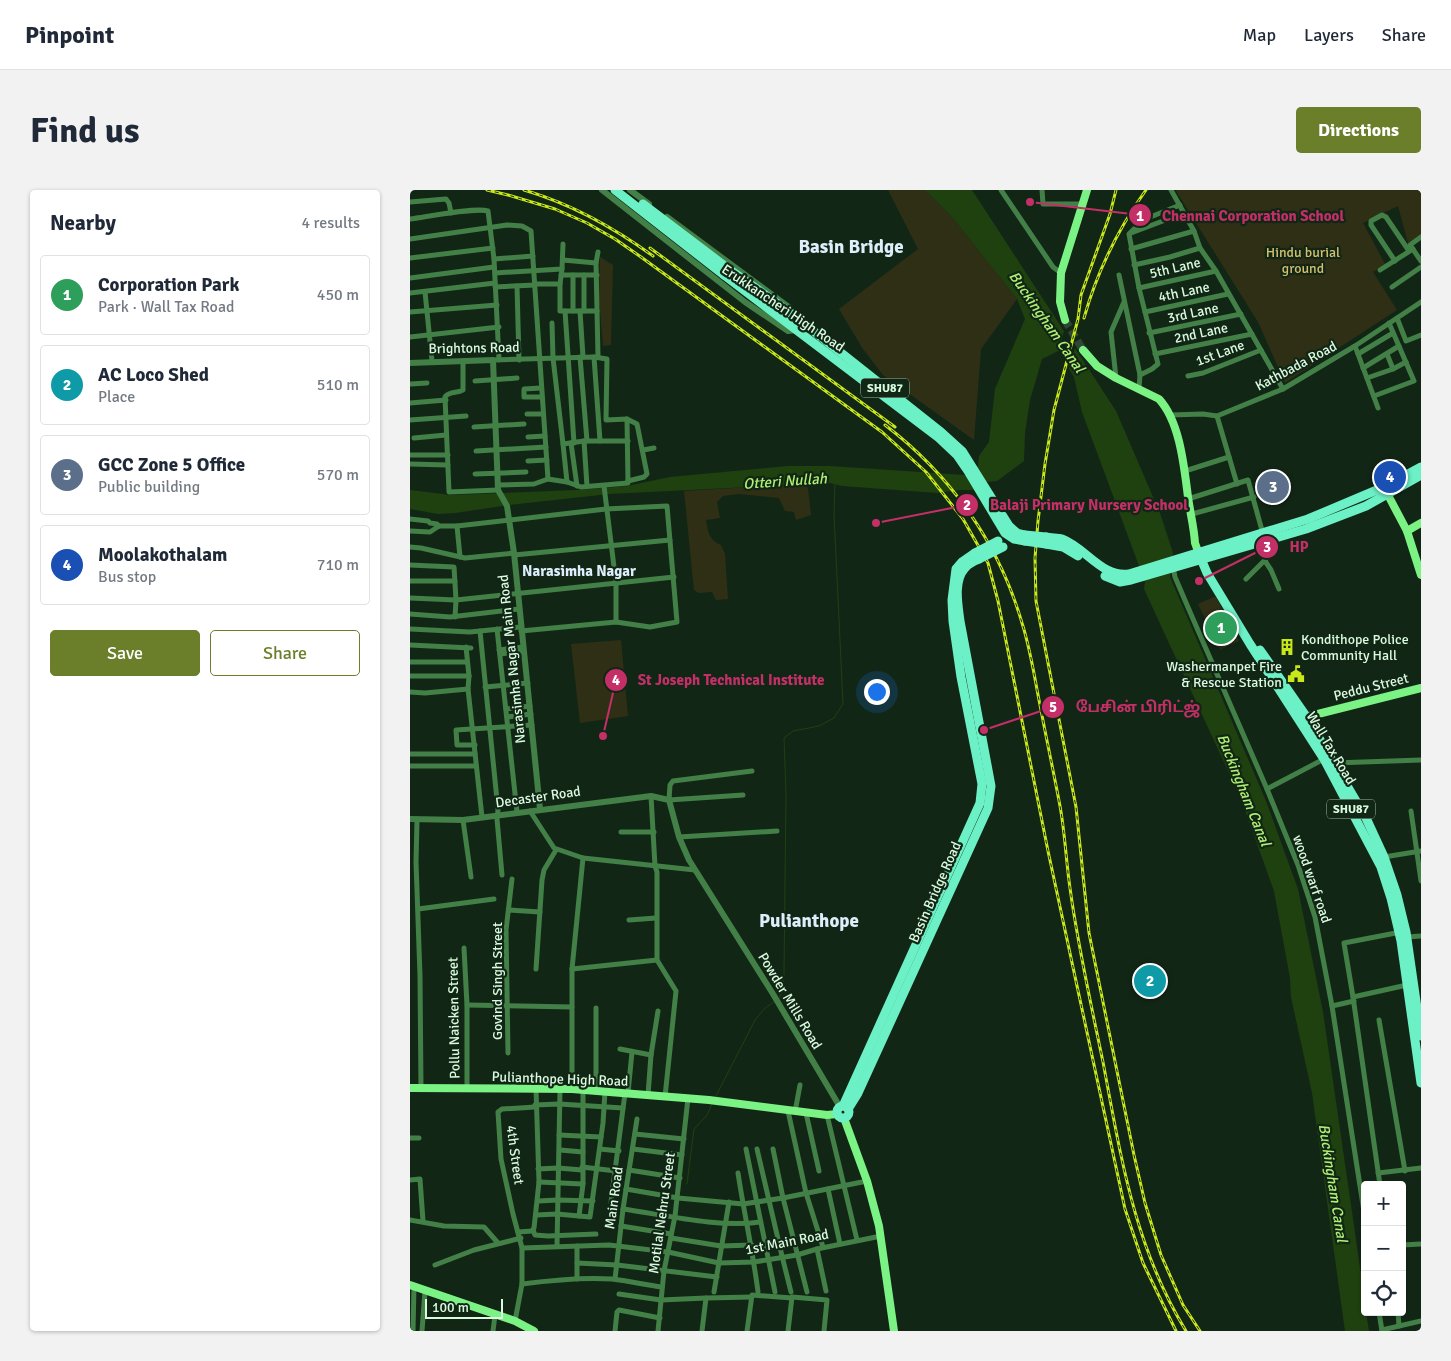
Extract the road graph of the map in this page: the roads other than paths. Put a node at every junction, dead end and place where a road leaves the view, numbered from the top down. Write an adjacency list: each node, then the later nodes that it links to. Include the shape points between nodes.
1 (602, 190): 9 (street, Erukkancheri High Road)
2 (615, 190): 41 (main road, SHU87, bridge)
3 (625, 190): 9 (street); 41 (main road, SHU87, bridge)
4 (630, 190): 67 (street, Erukkancheri High Road, via 778,298)
5 (1001, 190): 42 (street, via 1053,267)
6 (1042, 190): 11 (street, via 1043,204)
7 (1087, 190): 11 (main road)
8 (1171, 190): 12 (street)
9 (617, 201): 74 (street, Erukkancheri High Road, via 745,302 788,331)
10 (410, 202): 14 (street, via 446,199)
11 (1082, 204): 42 (main road)
12 (1180, 205): 13 (street); 18 (street, via 1143,220)
13 (1184, 213): 17 (street); 18 (street)
14 (450, 214): 15 (street); 16 (street, via 488,211)
15 (410, 219)
16 (490, 228): 20 (street); 22 (street); 27 (street, via 516,225 531,231)
17 (1194, 231): 23 (street); 25 (street)
18 (1129, 234): 25 (street)
19 (1421, 237): 24 (street)
20 (410, 240)
21 (563, 244): 30 (street)
22 (492, 248): 28 (street); 29 (street)
23 (1200, 248): 34 (street); 38 (street)
24 (1411, 248): 31 (street); 31 (street, via 1386,216 1371,221); 32 (street)
25 (1131, 249): 34 (street)
26 (598, 252): 33 (street)
27 (533, 256): 29 (street); 37 (street)
28 (410, 258)
29 (494, 259): 36 (street)
30 (562, 260): 33 (street); 40 (street)
31 (1395, 261): 39 (street)
32 (1421, 261)
33 (596, 263): 46 (street)
34 (1134, 265): 53 (street)
35 (1421, 267): 52 (street)
36 (494, 270): 37 (street); 47 (street); 50 (street)
37 (534, 270): 40 (street); 48 (street)
38 (1216, 270): 53 (street, 5th Lane); 56 (street)
39 (1380, 270)
40 (562, 272): 44 (street); 49 (street)
41 (727, 272): 67 (main road, SHU87); 74 (main road, SHU87)
42 (1061, 273): 70 (main road, via 1060,302)
43 (1119, 275): 57 (street)
44 (573, 276): 45 (street); 62 (street)
45 (584, 276): 46 (street); 63 (street)
46 (597, 276): 64 (street)
47 (410, 278)
48 (535, 284): 49 (street); 51 (street); 89 (street)
49 (560, 284): 61 (street, via 560,311)
50 (495, 285): 51 (street); 54 (street); 59 (street)
51 (517, 286): 94 (street)
52 (1392, 287)
53 (1139, 288): 66 (street)
54 (425, 292): 55 (street); 60 (street)
55 (410, 293)
56 (1228, 294): 66 (street, 4th Lane); 68 (street)
57 (1124, 302): 101 (street); 104 (street, via 1111,332)
58 (1421, 302): 69 (street, Kathbada Road)
59 (496, 305): 60 (street); 73 (street)
60 (426, 311): 65 (street); 78 (street)
61 (565, 311): 62 (street); 91 (street)
62 (574, 311): 63 (street)
63 (582, 311): 64 (street); 92 (street)
64 (597, 311): 88 (street)
65 (410, 312)
66 (1145, 312): 75 (street)
67 (792, 314): 151 (main road, Erukkancheri High Road / SHU87, via 941,432 962,451)
68 (1241, 314): 75 (street, 3rd Lane); 77 (street)
69 (1397, 318): 72 (street, Kathbada Road); 79 (street, via 1406,341)
70 (1065, 320)
71 (552, 323): 90 (street)
72 (1389, 323): 76 (street); 81 (street, Kathbada Road)
73 (499, 327): 78 (street); 93 (street)
74 (796, 330): 151 (main road, Erukkancheri High Road / SHU87, via 938,438)
75 (1149, 333): 85 (street)
76 (1393, 333): 82 (street); 86 (street)
77 (1252, 334): 84 (street); 85 (street, 2nd Lane)
78 (429, 335): 80 (street); 95 (street)
79 (1421, 335)
80 (410, 337)
81 (1355, 346): 86 (street); 112 (street, Kathbada Road)
82 (1399, 346): 87 (street); 97 (street)
83 (1083, 350): 104 (main road, via 1097,366)
84 (1261, 350): 102 (street, 1st Lane); 112 (street)
85 (1155, 354): 101 (street, via 1158,364)
86 (1358, 354): 99 (street)
87 (1387, 354): 99 (street); 100 (street)
88 (596, 357): 92 (street, Brightons Road); 124 (street, via 607,359 606,420); 134 (street)
89 (539, 358): 90 (street, Brightons Road); 94 (street, Brightons Road); 110 (street, Brightons Road)
90 (554, 358): 91 (street, Brightons Road); 137 (street)
91 (567, 358): 92 (street, Brightons Road); 136 (street)
92 (582, 358): 133 (street)
93 (496, 360): 94 (street, Brightons Road); 96 (street, Brightons Road); 106 (street)
94 (519, 360)
95 (432, 361): 96 (street, Brightons Road); 98 (street, Brightons Road)
96 (463, 362): 115 (street, via 463,390 449,393)
97 (1406, 362): 100 (street); 114 (street, via 1414,381)
98 (410, 363)
99 (1363, 368): 105 (street)
100 (1393, 369): 105 (street)
101 (1140, 375): 111 (street)
102 (1188, 376)
103 (517, 378): 106 (street)
104 (1116, 378): 111 (main road)
105 (1367, 378): 114 (street)
106 (494, 380): 107 (street); 127 (street)
107 (475, 381)
108 (427, 382): 109 (street)
109 (410, 384)
110 (541, 388): 113 (street, Brightons Road); 113 (street, via 524,389 524,397)
111 (1139, 388): 120 (main road, via 1159,399)
112 (1283, 389): 122 (street, Kathbada Road)
113 (542, 396): 119 (street, Brightons Road)
114 (1374, 396): 117 (street)
115 (446, 400): 116 (street); 123 (street)
116 (410, 404)
117 (1378, 408)
118 (528, 414): 119 (street)
119 (543, 414): 130 (street, Brightons Road)
120 (1170, 415): 122 (street, Kathbada Road); 152 (main road)
121 (466, 416): 123 (street)
122 (1217, 416): 145 (street)
123 (446, 417): 125 (street); 129 (street)
124 (627, 419): 135 (street); 141 (street, via 637,424)
125 (410, 420)
126 (524, 424): 127 (street)
127 (496, 426): 128 (street); 140 (street)
128 (474, 427)
129 (446, 435): 132 (street); 144 (street)
130 (545, 436): 131 (street); 138 (street, Brightons Road)
131 (528, 437)
132 (414, 438)
133 (585, 441): 134 (street); 136 (street); 162 (street)
134 (600, 441): 135 (street)
135 (628, 441): 158 (street)
136 (572, 443): 137 (street); 161 (street)
137 (563, 444): 159 (street)
138 (546, 447): 140 (street); 146 (street, Brightons Road)
139 (654, 448): 141 (street)
140 (496, 450): 142 (street); 154 (street)
141 (643, 450): 158 (street, via 648,474)
142 (476, 451)
143 (410, 455): 144 (street)
144 (448, 455): 149 (street)
145 (1229, 457): 152 (street); 160 (street)
146 (547, 460): 147 (street); 157 (street, Brightons Road)
147 (528, 461)
148 (410, 464): 149 (street)
149 (448, 466): 164 (street, via 449,492)
150 (1421, 467): 174 (main road)
151 (971, 469): 165 (main road, SHU87)
152 (1185, 471): 168 (main road)
153 (526, 472): 154 (street)
154 (497, 473): 155 (street); 164 (street)
155 (475, 474)
156 (1421, 475): 166 (main road)
157 (548, 479): 159 (street); 164 (street)
158 (628, 481): 163 (street)
159 (566, 482): 161 (street)
160 (1236, 484): 167 (street, via 1248,480); 168 (street)
161 (577, 486): 162 (street)
162 (587, 486): 163 (street)
163 (604, 486): 169 (street)
164 (498, 488): 172 (street, Narasimha Nagar Main Road)
165 (984, 489): 179 (main road, SHU87); 181 (main road, SHU87, via 1009,526)
166 (1388, 495): 174 (main road, via 1366,506); 178 (main road)
167 (1254, 497): 170 (street); 180 (street)
168 (1188, 499): 170 (main road)
169 (606, 509): 172 (street); 182 (street, via 667,506); 184 (street)
170 (1192, 514): 187 (main road, via 1195,543)
171 (410, 519): 175 (street, via 428,520)
172 (509, 519): 176 (street); 186 (street, Narasimha Nagar Main Road)
173 (1421, 523): 178 (main road)
174 (1305, 525): 180 (main road)
175 (438, 526): 176 (street); 177 (street, via 430,532)
176 (458, 526): 188 (street)
177 (410, 531)
178 (1407, 531): 190 (main road)
179 (1005, 533): 181 (main road); 183 (main road)
180 (1266, 537): 187 (main road); 189 (street, via 1272,550)
181 (1023, 539): 183 (main road, Basin Bridge Road); 192 (main road, bridge, via 1062,539 1111,573 1130,577)
182 (670, 540): 184 (street); 194 (street)
183 (1001, 544): 315 (main road, Basin Bridge Road, bridge, via 962,562 956,569 952,600 953,622 991,786 988,808 858,1094)
184 (612, 546): 186 (street); 198 (street)
185 (410, 547): 188 (street)
186 (514, 554): 188 (street); 200 (street, Narasimha Nagar Main Road)
187 (1203, 556): 192 (main road); 228 (main road, Wall Tax Road / SHU87)
188 (460, 558)
189 (1264, 561): 195 (street); 199 (street)
190 (1419, 563): 193 (main road)
191 (410, 565): 197 (street, via 454,566)
192 (1173, 565): 242 (street, wood warf road, via 1175,577)
193 (1421, 575)
194 (674, 577): 198 (street); 206 (street, via 677,622 650,627)
195 (1246, 578)
196 (410, 581): 197 (street)
197 (455, 581): 202 (street)
198 (616, 583): 200 (street); 206 (street)
199 (1279, 589)
200 (518, 593): 202 (street); 203 (street, Narasimha Nagar Main Road)
201 (410, 598): 202 (street)
202 (456, 600): 205 (street)
203 (519, 609): 205 (street); 209 (street, Narasimha Nagar Main Road)
204 (410, 614): 205 (street)
205 (455, 617)
206 (616, 622): 209 (street)
207 (410, 629): 210 (street)
208 (497, 629): 209 (street); 210 (street); 213 (street)
209 (521, 629): 212 (street, Narasimha Nagar Main Road)
210 (480, 631): 220 (street)
211 (410, 645): 215 (street, via 469,647)
212 (523, 649): 213 (street); 218 (street, Narasimha Nagar Main Road)
213 (499, 652): 219 (street)
214 (410, 662): 215 (street)
215 (467, 662): 217 (street)
216 (410, 676): 217 (street)
217 (469, 676): 222 (street)
218 (528, 683): 219 (street); 224 (street, Narasimha Nagar Main Road)
219 (503, 686): 220 (street); 225 (street)
220 (485, 688): 231 (street)
221 (1421, 688): 228 (main road, Peddu Street)
222 (468, 689): 223 (street); 232 (street)
223 (410, 692)
224 (530, 706): 225 (street); 226 (street, Narasimha Nagar Main Road)
225 (506, 709): 227 (street)
226 (531, 714): 227 (street); 229 (street, Narasimha Nagar Main Road)
227 (507, 717): 230 (street)
228 (1302, 718): 236 (main road, Wall Tax Road / SHU87); 238 (main road, Wall Tax Road / SHU87)
229 (532, 725): 230 (street); 246 (street, Narasimha Nagar Main Road)
230 (508, 727): 231 (street); 249 (street)
231 (490, 728): 232 (street); 250 (street)
232 (473, 729): 233 (street); 233 (street, via 456,730 456,744)
233 (475, 745): 235 (street)
234 (410, 754): 235 (street)
235 (475, 754): 240 (street)
236 (1324, 759): 242 (street); 274 (main road, Wall Tax Road / SHU87, via 1381,867)
237 (1421, 760): 238 (street)
238 (1334, 763): 260 (main road, Wall Tax Road / SHU87)
239 (410, 766): 240 (street)
240 (476, 766): 251 (street)
241 (752, 771): 245 (street, via 673,781)
242 (1267, 789): 284 (street, wood warf road, via 1315,917)
243 (743, 795): 245 (street)
244 (651, 796): 245 (street, Decaster Road); 246 (street, Decaster Road); 256 (street)
245 (669, 800): 257 (street, Powder Mills Road)
246 (540, 809): 247 (street, Decaster Road)
247 (530, 810): 249 (street, Decaster Road); 258 (street)
248 (1411, 811): 259 (street)
249 (517, 812): 250 (street, Decaster Road)
250 (498, 815): 251 (street, Decaster Road); 264 (street)
251 (482, 817): 253 (street, Decaster Road)
252 (414, 820): 253 (street, Decaster Road); 269 (street)
253 (463, 820): 265 (street)
254 (776, 831): 257 (street)
255 (621, 832): 256 (street)
256 (654, 832): 262 (street)
257 (679, 837): 263 (street, Powder Mills Road)
258 (556, 850): 261 (street); 271 (street, via 544,870)
259 (1419, 852): 260 (street); 267 (street)
260 (1384, 857): 274 (main road, Wall Tax Road / SHU87, via 1398,896)
261 (584, 858): 262 (street); 278 (street)
262 (654, 866): 263 (street); 272 (street, via 657,872)
263 (695, 870): 315 (street, Powder Mills Road)
264 (502, 875)
265 (471, 877)
266 (512, 879): 270 (street, Govind Singh Street)
267 (1421, 881)
268 (494, 899): 269 (street)
269 (418, 909): 297 (street)
270 (509, 910): 271 (street); 283 (street, Govind Singh Street, via 506,930)
271 (540, 912): 279 (street)
272 (656, 918): 273 (street); 277 (street)
273 (629, 920)
274 (1403, 935): 275 (street); 280 (main road, Wall Tax Road / SHU87); 281 (street, via 1344,943); 289 (main road, Wall Tax Road / SHU87)
275 (1421, 936)
276 (464, 948): 282 (street, Pollu Naicken Street)
277 (658, 960): 278 (street); 307 (street, via 676,991)
278 (572, 968): 285 (street)
279 (536, 969)
280 (1408, 985): 281 (street); 294 (main road, Wall Tax Road / SHU87)
281 (1354, 999): 284 (street); 345 (street)
282 (467, 1005): 283 (street); 298 (street, Pollu Naicken Street)
283 (507, 1005): 285 (street); 292 (street, Govind Singh Street)
284 (1332, 1006): 356 (street, wood warf road)
285 (572, 1007): 301 (street)
286 (596, 1008): 303 (street)
287 (658, 1011): 293 (street)
288 (1379, 1020): 343 (street)
289 (1421, 1036)
290 (620, 1049): 291 (street)
291 (632, 1052): 293 (street); 305 (street)
292 (508, 1053)
293 (651, 1055): 306 (street)
294 (1421, 1083)
295 (800, 1085): 314 (street)
296 (410, 1088): 297 (main road, Pulianthope High Road)
297 (421, 1088): 298 (main road, Pulianthope High Road)
298 (467, 1088): 299 (main road, Pulianthope High Road)
299 (536, 1089): 300 (main road, Pulianthope High Road); 310 (street)
300 (560, 1089): 301 (main road, Pulianthope High Road); 309 (street)
301 (572, 1089): 302 (main road, Pulianthope High Road)
302 (583, 1090): 303 (main road, Pulianthope High Road); 311 (street)
303 (594, 1090): 304 (main road, Pulianthope High Road)
304 (604, 1091): 305 (main road, Pulianthope High Road); 312 (street)
305 (626, 1093): 306 (main road, Pulianthope High Road); 313 (street)
306 (648, 1095): 307 (main road, Pulianthope High Road)
307 (665, 1097): 308 (main road, Pulianthope High Road)
308 (688, 1098): 314 (main road, Pulianthope High Road); 325 (street, Motilal Nehru Street)
309 (559, 1104): 310 (street); 311 (street); 320 (street)
310 (535, 1106): 337 (street); 381 (street, 4th Street, via 502,1108 498,1112 501,1159)
311 (583, 1106): 312 (street); 321 (street)
312 (604, 1106): 313 (street); 322 (street)
313 (624, 1108): 332 (street)
314 (792, 1111): 316 (main road, Pulianthope High Road); 357 (street)
315 (842, 1111): 317 (main road, Pulianthope High Road); 348 (main road)
316 (806, 1113): 317 (main road, Pulianthope High Road); 342 (street)
317 (827, 1115): 353 (street)
318 (636, 1119): 319 (street, Main Road)
319 (635, 1134): 325 (street); 327 (street, Main Road)
320 (559, 1135): 321 (street); 331 (street)
321 (583, 1136): 322 (street); 333 (street)
322 (601, 1137): 326 (street)
323 (410, 1138): 324 (street)
324 (419, 1138)
325 (684, 1139): 334 (street, Motilal Nehru Street)
326 (600, 1149): 332 (street); 339 (street)
327 (633, 1149): 334 (street); 340 (street, Main Road)
328 (746, 1149): 367 (street)
329 (757, 1149): 361 (street)
330 (773, 1149): 359 (street)
331 (560, 1150): 333 (street); 335 (street)
332 (619, 1151): 341 (street)
333 (583, 1152): 338 (street)
334 (682, 1155): 346 (street, Motilal Nehru Street)
335 (558, 1168): 337 (street); 338 (street); 351 (street)
336 (1421, 1168): 343 (street)
337 (538, 1169): 350 (street)
338 (582, 1169): 339 (street); 352 (street)
339 (597, 1169): 341 (street); 364 (street)
340 (629, 1170): 346 (street); 355 (street, Main Road)
341 (616, 1171): 365 (street)
342 (820, 1171)
343 (1405, 1171): 345 (street)
344 (738, 1173): 368 (street)
345 (1378, 1173): 349 (street)
346 (680, 1178): 358 (street, Motilal Nehru Street)
347 (410, 1180): 375 (street, via 420,1179)
348 (867, 1181): 353 (street); 385 (main road)
349 (1379, 1181)
350 (539, 1182): 351 (street); 362 (street)
351 (558, 1184): 352 (street); 360 (street)
352 (583, 1184): 363 (street)
353 (845, 1186): 354 (street); 387 (street)
354 (828, 1188): 357 (street); 389 (street)
355 (626, 1189): 358 (street); 369 (street, Main Road)
356 (1361, 1192)
357 (806, 1193): 359 (street); 398 (street)
358 (678, 1198): 366 (street); 373 (street, Motilal Nehru Street)
359 (783, 1198): 361 (street); 400 (street)
360 (558, 1200): 362 (street); 363 (street); 370 (street)
361 (769, 1200): 367 (street); 401 (street)
362 (538, 1201): 371 (street)
363 (581, 1201): 364 (street); 372 (street)
364 (593, 1202): 372 (street, via 590,1217)
365 (611, 1202)
366 (729, 1202): 368 (street); 377 (street)
367 (756, 1202): 368 (street); 376 (street)
368 (743, 1204): 378 (street)
369 (623, 1209): 373 (street); 379 (street, Main Road)
370 (557, 1214): 371 (street); 372 (street); 383 (street)
371 (536, 1215): 380 (street)
372 (579, 1216)
373 (675, 1216): 377 (street); 384 (street, Motilal Nehru Street)
374 (410, 1220): 375 (street)
375 (423, 1221): 388 (street, via 444,1226 484,1227)
376 (760, 1222): 378 (street); 402 (street)
377 (724, 1223): 378 (street); 396 (street)
378 (746, 1224): 391 (street)
379 (620, 1226): 384 (street); 395 (street, Main Road)
380 (534, 1230): 381 (street); 383 (street, via 535,1235)
381 (518, 1232): 386 (street, 4th Street)
382 (596, 1234): 383 (street)
383 (558, 1236): 393 (street)
384 (671, 1236): 396 (street); 399 (street, Motilal Nehru Street)
385 (881, 1236): 387 (street, 1st Main Road); 445 (main road)
386 (520, 1238): 388 (street); 397 (street, 4th Street)
387 (857, 1240): 389 (street, 1st Main Road)
388 (498, 1243): 406 (street)
389 (840, 1244): 398 (street, 1st Main Road)
390 (1421, 1244): 392 (street)
391 (752, 1245): 396 (street); 403 (street)
392 (1406, 1245)
393 (557, 1246): 394 (street); 397 (street)
394 (577, 1246): 395 (street); 404 (street)
395 (619, 1246): 399 (street, 1st Main Road); 407 (street, Main Road)
396 (721, 1246): 405 (street)
397 (522, 1248): 412 (street, 4th Street)
398 (820, 1248): 400 (street, 1st Main Road); 416 (street)
399 (668, 1252): 405 (street, 1st Main Road); 408 (street, Motilal Nehru Street)
400 (798, 1255): 401 (street, 1st Main Road); 421 (street)
401 (782, 1256): 402 (street, 1st Main Road); 420 (street)
402 (768, 1258): 403 (street, 1st Main Road); 419 (street)
403 (754, 1262): 405 (street, 1st Main Road); 418 (street)
404 (577, 1263): 407 (street); 410 (street)
405 (719, 1263): 409 (street)
406 (435, 1265)
407 (617, 1265): 408 (street); 411 (street, Main Road)
408 (664, 1271): 409 (street); 414 (street, Motilal Nehru Street)
409 (717, 1277): 417 (street)
410 (577, 1279): 411 (street); 412 (street)
411 (615, 1280): 414 (street)
412 (522, 1284): 431 (street, 4th Street)
413 (412, 1285): 415 (main road); 435 (street)
414 (662, 1287): 426 (street, Motilal Nehru Street)
415 (425, 1291): 427 (main road); 436 (street)
416 (826, 1291)
417 (714, 1292)
418 (758, 1292)
419 (775, 1292)
420 (791, 1292)
421 (807, 1292)
422 (619, 1294): 426 (street)
423 (752, 1297): 424 (street); 425 (street); 442 (street)
424 (706, 1298): 426 (street); 441 (street)
425 (792, 1298): 443 (street); 444 (street, via 827,1300)
426 (661, 1300): 430 (street, Motilal Nehru Street)
427 (495, 1314): 431 (main road); 437 (street)
428 (1380, 1316): 434 (street)
429 (1399, 1316): 433 (street)
430 (660, 1318): 439 (street, via 619,1310); 440 (street, Motilal Nehru Street)
431 (516, 1321): 438 (main road)
432 (1421, 1322): 433 (street)
433 (1400, 1326): 434 (street)
434 (1382, 1330)
435 (412, 1331)
436 (422, 1331)
437 (493, 1331)
438 (534, 1331)
439 (615, 1331)
440 (658, 1331)
441 (702, 1331)
442 (747, 1331)
443 (788, 1331)
444 (824, 1331)
445 (894, 1331)

